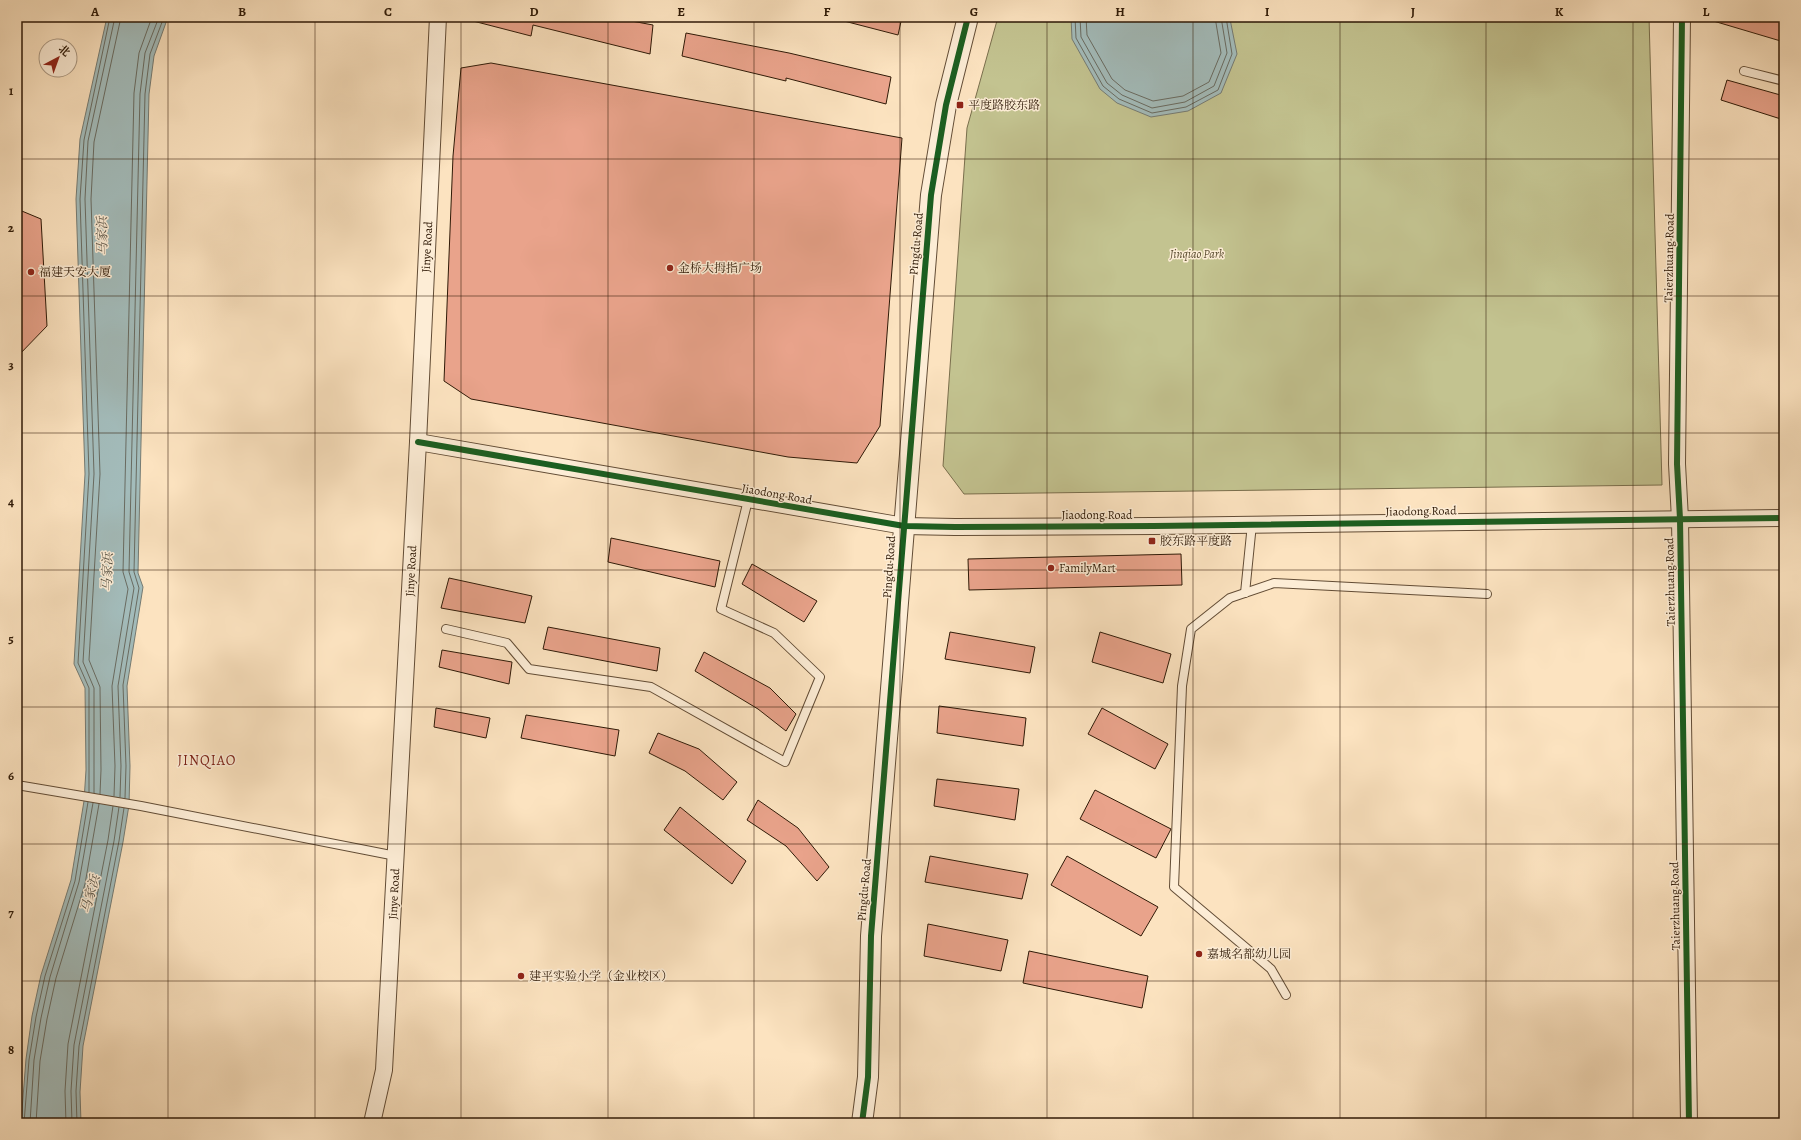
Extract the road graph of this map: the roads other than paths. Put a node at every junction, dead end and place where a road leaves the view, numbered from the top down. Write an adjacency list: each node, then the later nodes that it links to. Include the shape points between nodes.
1 (438, 17): 6 (street, Jinye Road)
2 (968, 17): 11 (street, Pingdu Road, via 946,105 931,195)
3 (1682, 17): 9 (street, Taierzhuang Road, via 1677,464)
4 (1744, 71): 5 (lane)
5 (1784, 81)
6 (418, 442): 7 (street, Jiaodong Road); 16 (street, Jinye Road)
7 (748, 500): 11 (street, Jiaodong Road); 14 (lane, via 721,609 774,634 820,677 786,762 651,687 529,669 507,643)
8 (1784, 518): 9 (street, Jiaodong Road)
9 (1680, 519): 10 (street, Jiaodong Road); 20 (street, Taierzhuang Road)
10 (1252, 524): 11 (street, Jiaodong Road); 12 (lane)
11 (904, 526): 19 (street, Pingdu Road, via 871,936 868,1077)
12 (1245, 593): 13 (lane, via 1274,583); 17 (lane, via 1230,598 1191,629 1182,686 1174,887 1271,969)
13 (1487, 594)
14 (446, 629)
15 (17, 785): 16 (lane, via 141,806)
16 (396, 856): 18 (street, Jinye Road, via 384,1070)
17 (1286, 995)
18 (372, 1123)
19 (862, 1123)
20 (1689, 1123)

